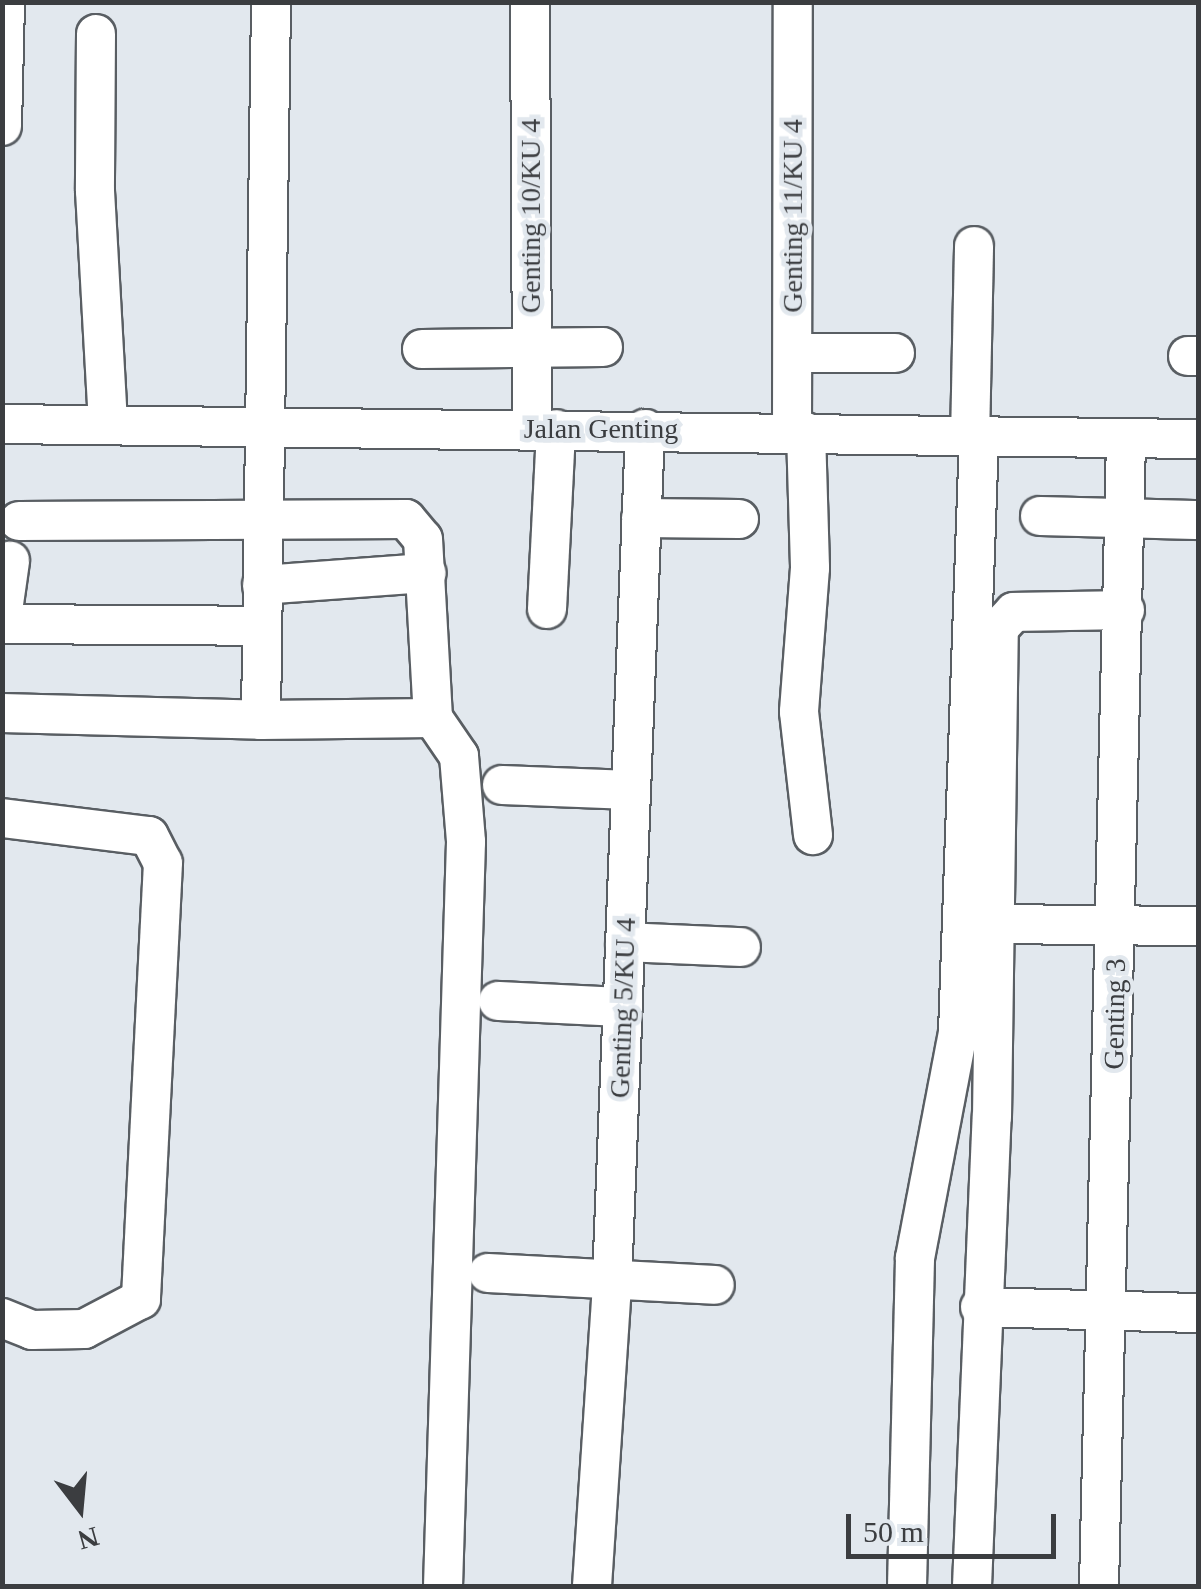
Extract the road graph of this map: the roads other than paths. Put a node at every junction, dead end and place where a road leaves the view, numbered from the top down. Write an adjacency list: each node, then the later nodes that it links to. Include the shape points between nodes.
1 (5, 2): 6 (street)
2 (271, 2): 15 (street)
3 (530, 2): 8 (street, Genting 10/KU 4)
4 (793, 2): 12 (street, Genting 11/KU 4)
5 (96, 34): 14 (street, via 95,191)
6 (2, 126)
7 (974, 246): 19 (street)
8 (532, 346): 9 (street); 10 (street); 16 (street, Genting 10/KU 4)
9 (422, 348)
10 (604, 348)
11 (895, 353): 12 (street)
12 (794, 354): 18 (street, Genting 11/KU 4)
13 (2, 424): 14 (street, Jalan Genting)
14 (108, 425): 15 (street, Jalan Genting)
15 (265, 427): 16 (street, Jalan Genting); 23 (street)
16 (544, 429): 17 (street, Jalan Genting); 32 (street, Genting 10/KU 4)
17 (644, 429): 18 (street, Jalan Genting); 24 (street, Genting 5/KU 4)
18 (799, 431): 19 (street, Jalan Genting); 42 (street, Genting 11/KU 4, via 810,568 799,712)
19 (975, 439): 21 (street, Jalan Genting); 59 (street, via 958,1033 915,1258)
20 (1198, 439): 21 (street, Jalan Genting)
21 (1126, 441): 26 (street, Genting 3)
22 (1040, 516): 26 (street)
23 (263, 517): 28 (street); 30 (street, via 406,520 423,540); 31 (street)
24 (641, 518): 25 (street); 40 (street, Genting 5/KU 4)
25 (739, 519)
26 (1124, 520): 27 (street); 33 (street, Genting 3)
27 (1198, 520)
28 (20, 521)
29 (10, 561): 34 (street)
30 (427, 573): 31 (street); 37 (street)
31 (262, 585): 35 (street)
32 (547, 609)
33 (1125, 610): 43 (street, via 1014,612 999,628); 44 (street, Genting 3)
34 (2, 621): 35 (street)
35 (261, 626): 38 (street)
36 (2, 712): 38 (street)
37 (433, 718): 38 (street); 57 (street, via 459,756 466,842)
38 (261, 720)
39 (502, 785): 40 (street)
40 (631, 790): 46 (street, Genting 5/KU 4)
41 (2, 818): 56 (street, via 150,836 164,863 140,1299 84,1329 32,1330)
42 (812, 835)
43 (995, 924): 44 (street); 53 (street)
44 (1117, 926): 45 (street); 54 (street, Genting 3)
45 (1198, 926)
46 (625, 942): 47 (street); 49 (street, Genting 5/KU 4)
47 (741, 947)
48 (498, 1002): 49 (street)
49 (622, 1008): 51 (street, Genting 5/KU 4)
50 (488, 1273): 51 (street)
51 (612, 1282): 52 (street); 58 (street, Genting 5/KU 4)
52 (715, 1285)
53 (980, 1307): 54 (street); 60 (street)
54 (1110, 1311): 55 (street); 61 (street, Genting 3)
55 (1198, 1313)
56 (2, 1318)
57 (443, 1586)
58 (592, 1586)
59 (907, 1586)
60 (972, 1586)
61 (1100, 1586)

